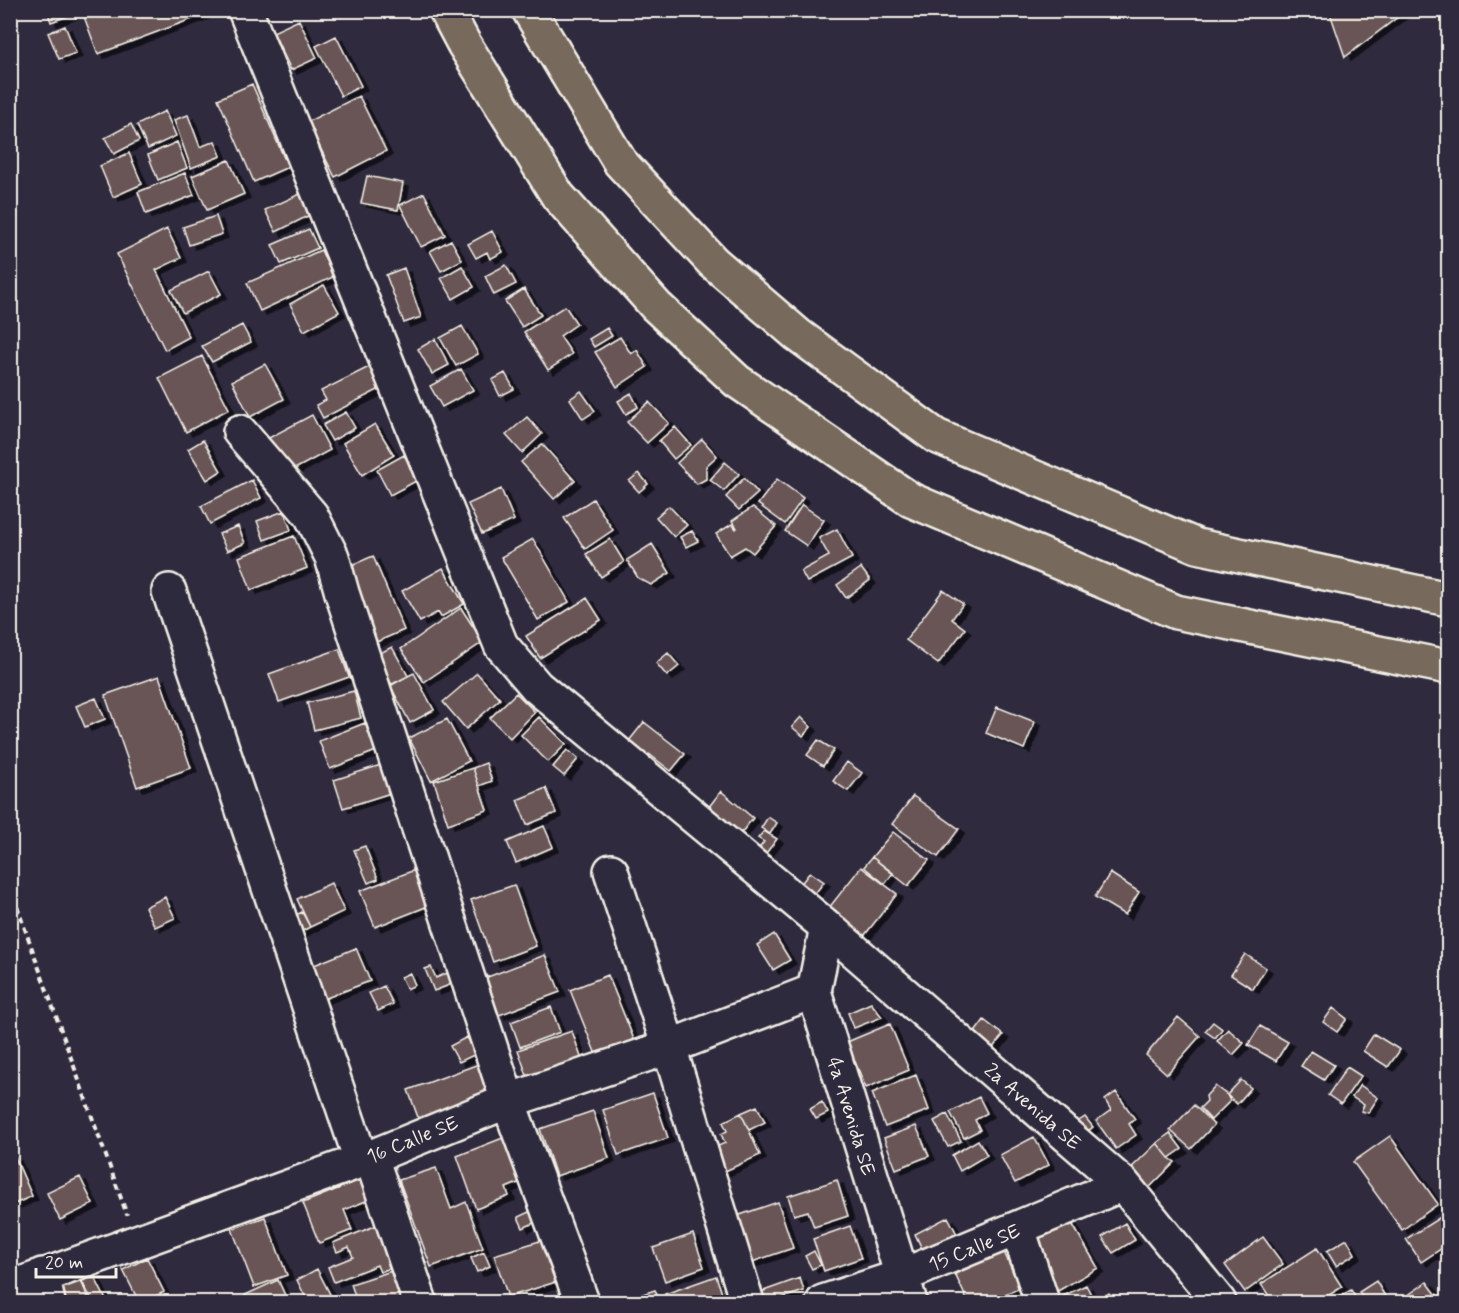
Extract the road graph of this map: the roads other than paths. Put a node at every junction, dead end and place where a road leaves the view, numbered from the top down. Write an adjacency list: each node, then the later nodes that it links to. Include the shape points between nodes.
1 (245, 10): 9 (street, 2a Avenida SE, via 501,645 537,687)
2 (446, 10): 7 (highway, via 558,196 656,306 737,381 911,501 1176,612)
3 (529, 10): 6 (highway, via 620,162 713,262 798,335 936,436 1197,546)
4 (240, 432): 12 (street, via 311,515 332,557)
5 (169, 591): 13 (street)
6 (1449, 599)
7 (1449, 667)
8 (611, 871): 11 (street)
9 (827, 927): 10 (street, 4a Avenida SE); 14 (street, 2a Avenida SE)
10 (814, 991): 11 (street, 16 Calle SE); 18 (street, 4a Avenida SE)
11 (669, 1047): 12 (street, 16 Calle SE); 21 (street)
12 (507, 1101): 13 (street, 16 Calle SE); 20 (street)
13 (366, 1158): 17 (street, 16 Calle SE, via 136,1242); 19 (street)
14 (1123, 1184): 15 (street, 15 Calle SE); 24 (street, 2a Avenida SE)
15 (1018, 1229): 18 (street, 15 Calle SE); 23 (street)
16 (10, 1288): 17 (street, 16 Calle SE)
17 (45, 1289)
18 (906, 1289): 22 (street, 15 Calle SE)
19 (420, 1302)
20 (582, 1302)
21 (747, 1302)
22 (822, 1302)
23 (1042, 1302)
24 (1219, 1302)

